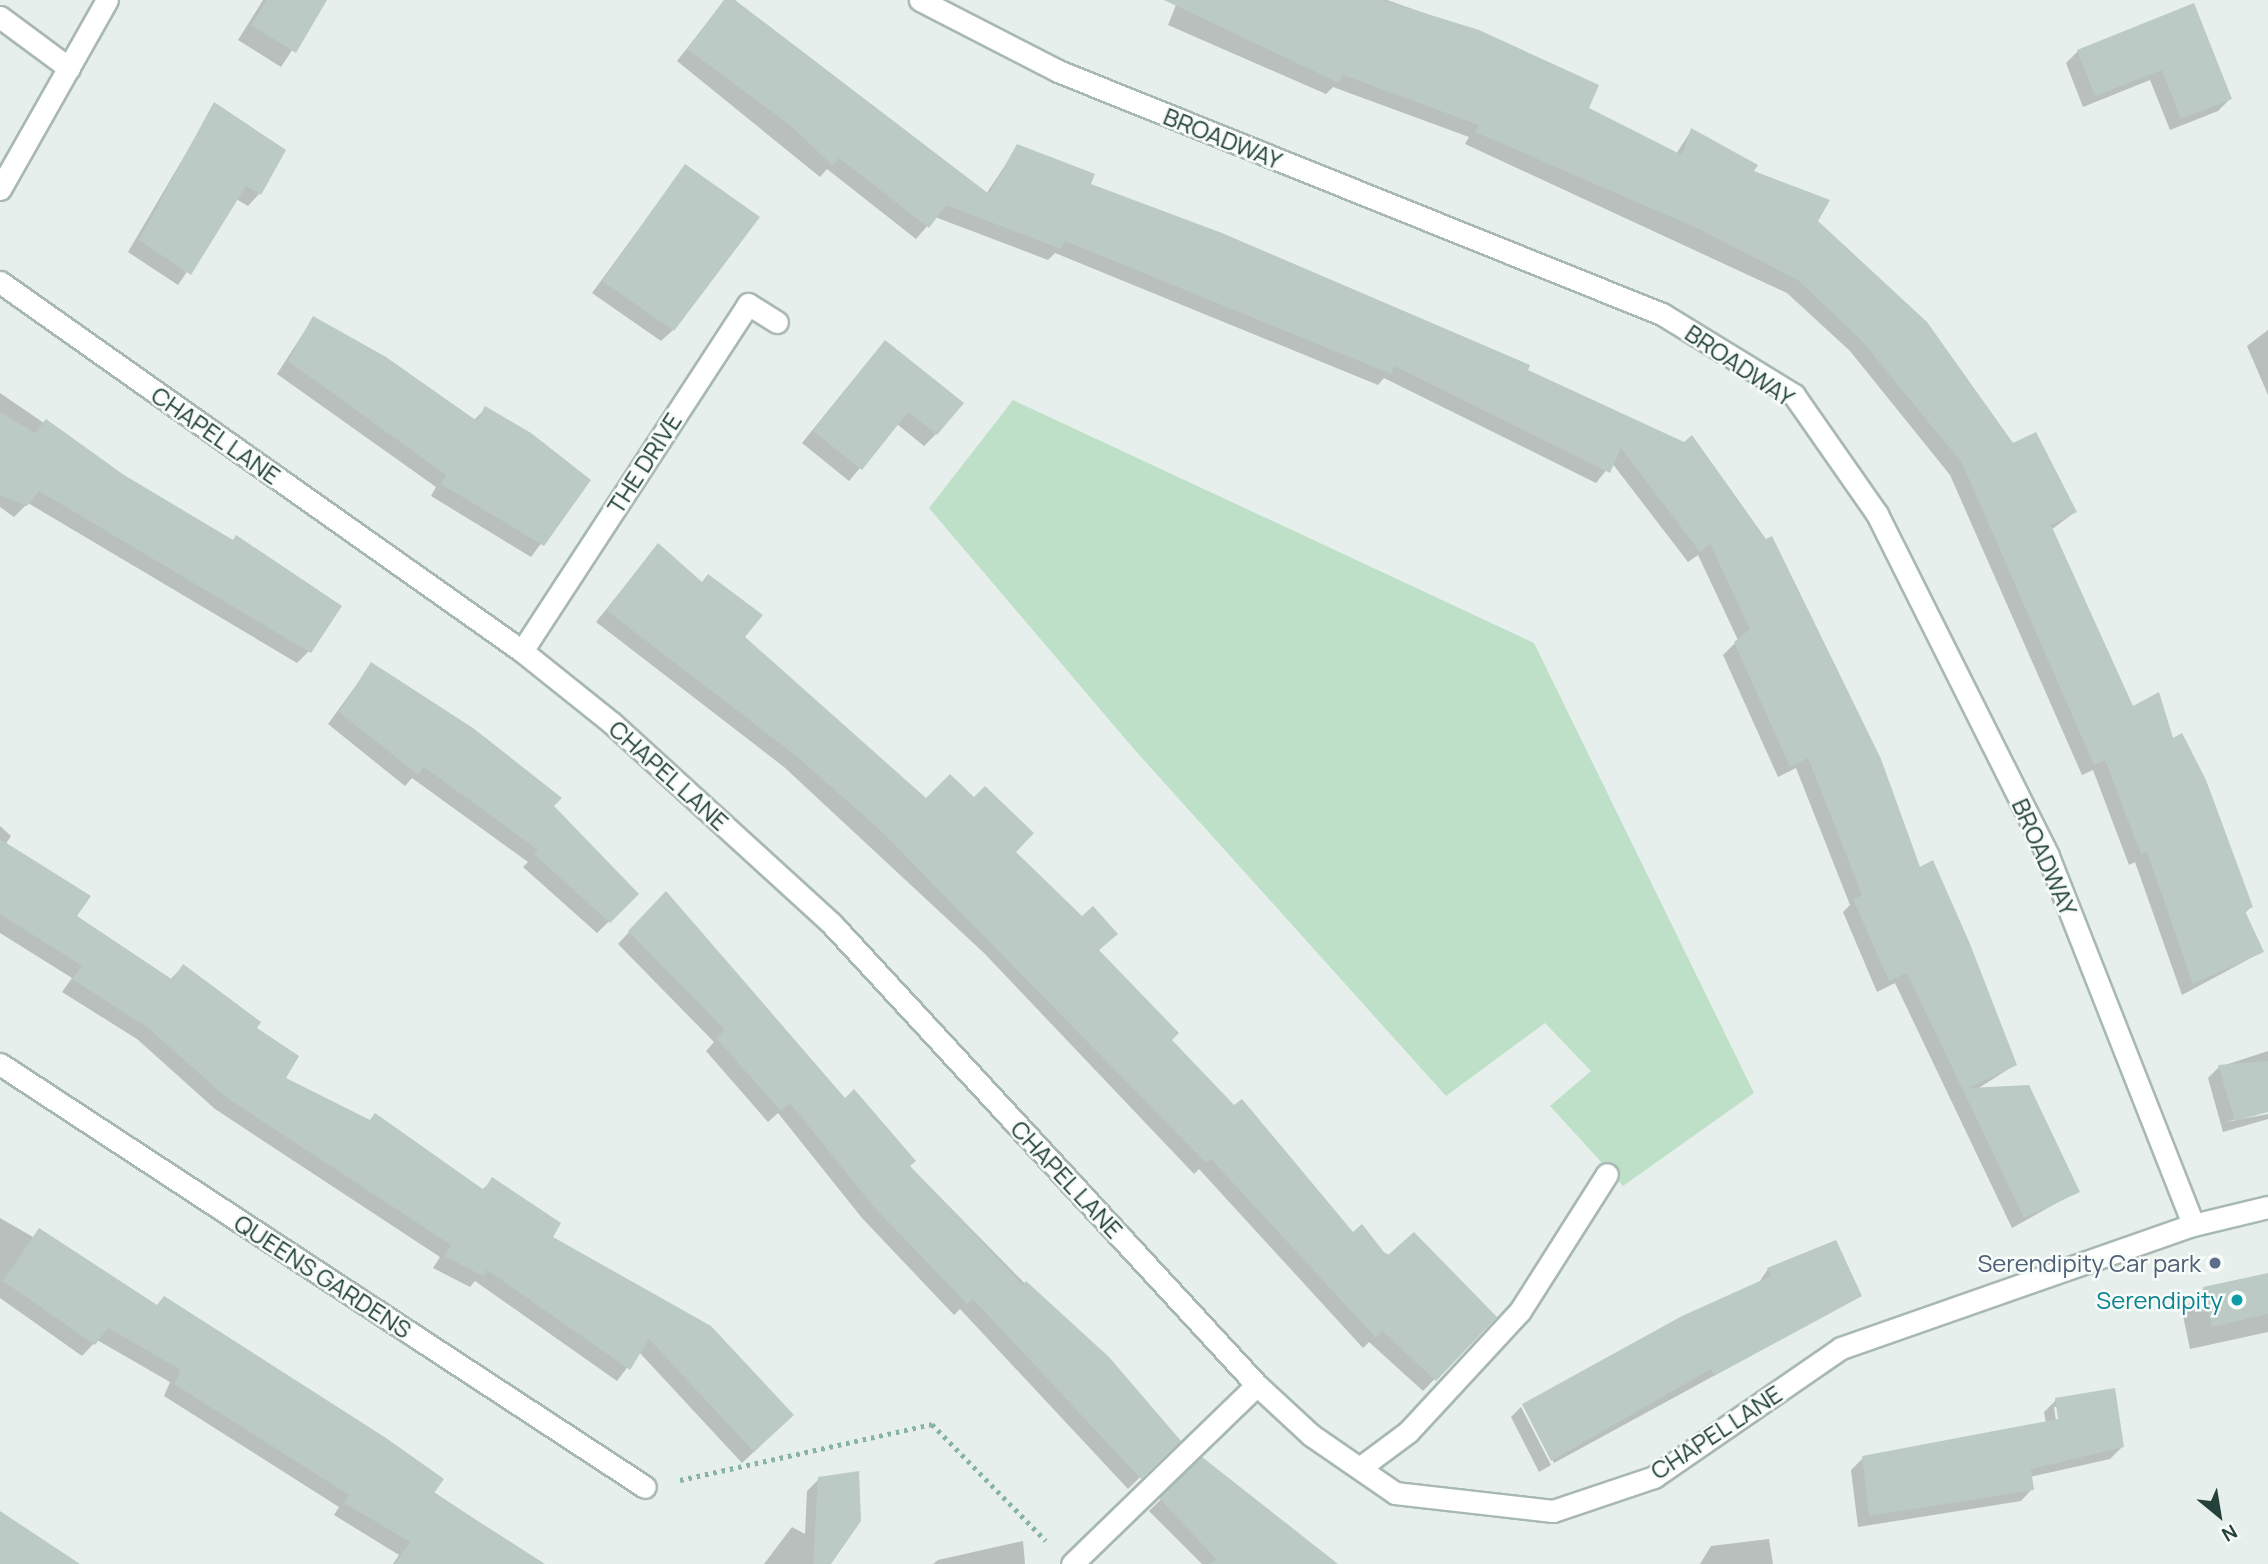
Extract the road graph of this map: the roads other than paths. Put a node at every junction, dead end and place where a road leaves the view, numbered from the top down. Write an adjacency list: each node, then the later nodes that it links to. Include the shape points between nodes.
1 (107, 0): 4 (street)
2 (920, 0): 12 (street, BROADWAY, via 1058,71 1662,314 1794,395 1877,514 2048,856)
3 (0, 17): 4 (street)
4 (69, 68): 5 (street)
5 (0, 188)
6 (0, 282): 8 (street, CHAPEL LANE)
7 (776, 322): 8 (street, THE DRIVE, via 748,304)
8 (522, 651): 13 (street, CHAPEL LANE, via 612,723 832,924)
9 (0, 1064): 15 (street, QUEENS GARDENS)
10 (1607, 1174): 14 (street, via 1520,1311 1408,1432)
11 (2268, 1207): 12 (street, CHAPEL LANE)
12 (2193, 1225): 14 (street, CHAPEL LANE, via 1841,1348 1654,1477 1553,1511 1395,1493)
13 (1257, 1385): 14 (street, CHAPEL LANE, via 1311,1435); 16 (street)
14 (1361, 1467)
15 (645, 1488)
16 (1072, 1564)

